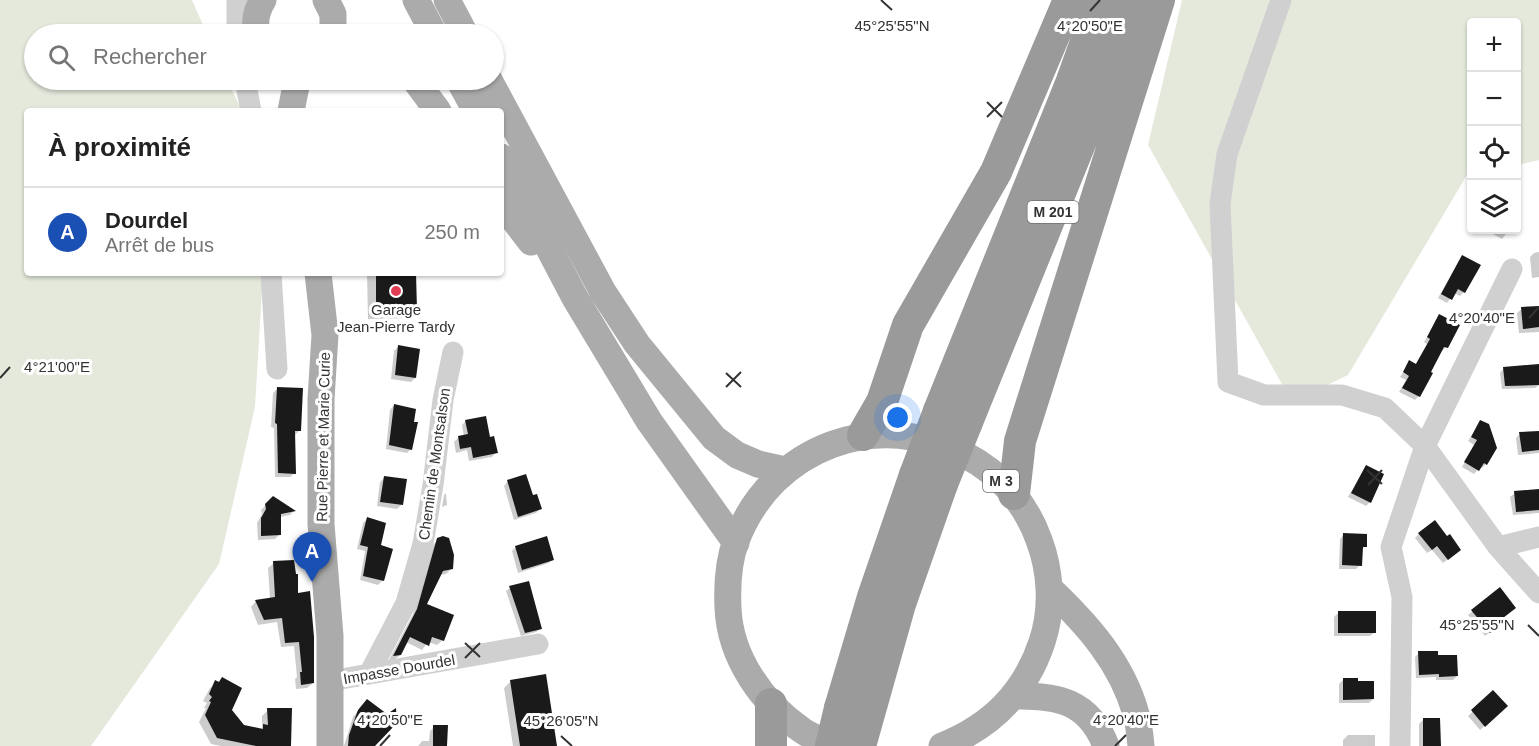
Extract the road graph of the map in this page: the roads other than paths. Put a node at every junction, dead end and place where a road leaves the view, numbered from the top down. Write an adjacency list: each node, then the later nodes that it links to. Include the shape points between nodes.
1 (237, 0): 10 (street)
2 (264, 0): 11 (main road)
3 (416, 0): 12 (main road)
4 (447, 0): 13 (main road)
5 (1069, 0): 34 (highway, via 996,172 908,325 882,402)
6 (1101, 0): 33 (highway, M 201)
7 (1132, 0): 33 (highway, M 201, via 1100,94)
8 (1159, 0): 37 (highway, via 1020,441)
9 (1281, 0): 35 (street, via 1227,154 1221,194 1228,382 1264,395 1342,395 1385,408)
10 (237, 24)
11 (256, 24)
12 (429, 24)
13 (460, 24)
14 (247, 90): 20 (street)
15 (279, 90): 21 (main road)
16 (295, 90): 22 (main road)
17 (422, 90): 23 (main road)
18 (464, 90): 24 (main road)
19 (494, 90): 36 (main road, via 603,292 637,344 714,438 737,455)
20 (250, 108)
21 (280, 108)
22 (292, 108)
23 (436, 108)
24 (474, 108)
25 (504, 163): 30 (main road)
26 (504, 206): 30 (main road)
27 (1512, 269): 35 (street)
28 (271, 276): 32 (street)
29 (318, 276): 45 (main road, Rue Pierre et Marie Curie, via 325,335 321,524)
30 (575, 298): 39 (main road, via 649,421)
31 (453, 352): 44 (street, Chemin de Montsalson, via 423,544 406,603)
32 (278, 369)
33 (953, 416): 48 (highway, M 201, bridge, via 928,480 873,597)
34 (863, 435): 36 (main road, M 3, via 822,448); 37 (main road, M 3, via 905,434 947,444 984,465)
35 (1425, 446): 40 (street); 56 (street, via 1391,548 1402,597)
36 (785, 470): 39 (main road, M 3, via 753,507)
37 (1014, 494): 41 (main road, M 3, via 1033,523 1045,555)
38 (1539, 537): 40 (street)
39 (736, 543): 47 (main road, M 3, via 728,576 728,611 735,645 750,676)
40 (1498, 547): 42 (street)
41 (1050, 589): 46 (main road, M 3, via 1046,628 1034,664); 55 (main road, via 1097,637 1120,675 1136,713)
42 (1539, 593)
43 (538, 645): 44 (street, Impasse Dourdel)
44 (369, 674): 45 (street, Impasse Dourdel)
45 (330, 681): 49 (main road, Rue Pierre et Marie Curie)
46 (1014, 696): 53 (main road, M 3, via 990,720); 54 (main road, via 1065,701 1086,714)
47 (771, 704): 50 (highway); 52 (main road, M 3, via 805,732)
48 (856, 724): 51 (highway, M 201, bridge)
49 (330, 746)
50 (771, 746)
51 (831, 746)
52 (837, 746)
53 (942, 746)
54 (1106, 746)
55 (1141, 746)
56 (1400, 746)

